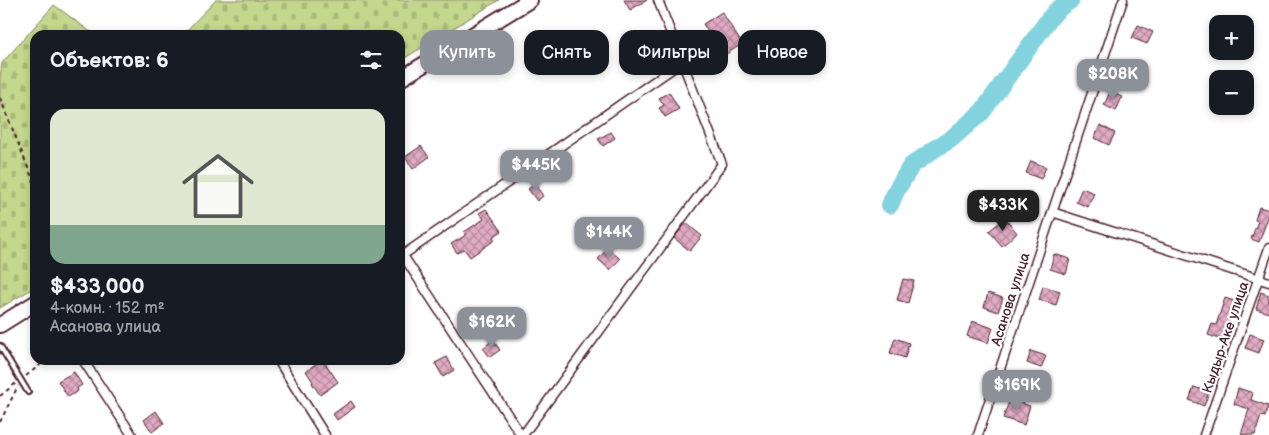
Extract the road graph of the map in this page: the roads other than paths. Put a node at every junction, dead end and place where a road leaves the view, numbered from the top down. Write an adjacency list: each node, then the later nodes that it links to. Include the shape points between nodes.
1 (530, 0): 7 (highway)
2 (658, 0): 4 (street)
3 (1123, 0): 8 (street, Асанова улица)
4 (670, 30)
5 (663, 75): 10 (street)
6 (687, 75): 22 (street, via 722,164)
7 (405, 76)
8 (1052, 212): 12 (street); 23 (street, Асанова улица)
9 (1269, 248): 12 (street, Кыдыр-Аке улица)
10 (405, 251)
11 (405, 258): 22 (street)
12 (1258, 279): 13 (street); 24 (street, Кыдыр-Аке улица)
13 (1269, 282)
14 (30, 306): 15 (highway)
15 (0, 325)
16 (0, 346): 19 (lane)
17 (86, 365): 20 (street)
18 (281, 365): 21 (street)
19 (28, 392)
20 (132, 435)
21 (325, 435)
22 (522, 435)
23 (978, 435)
24 (1204, 435)

